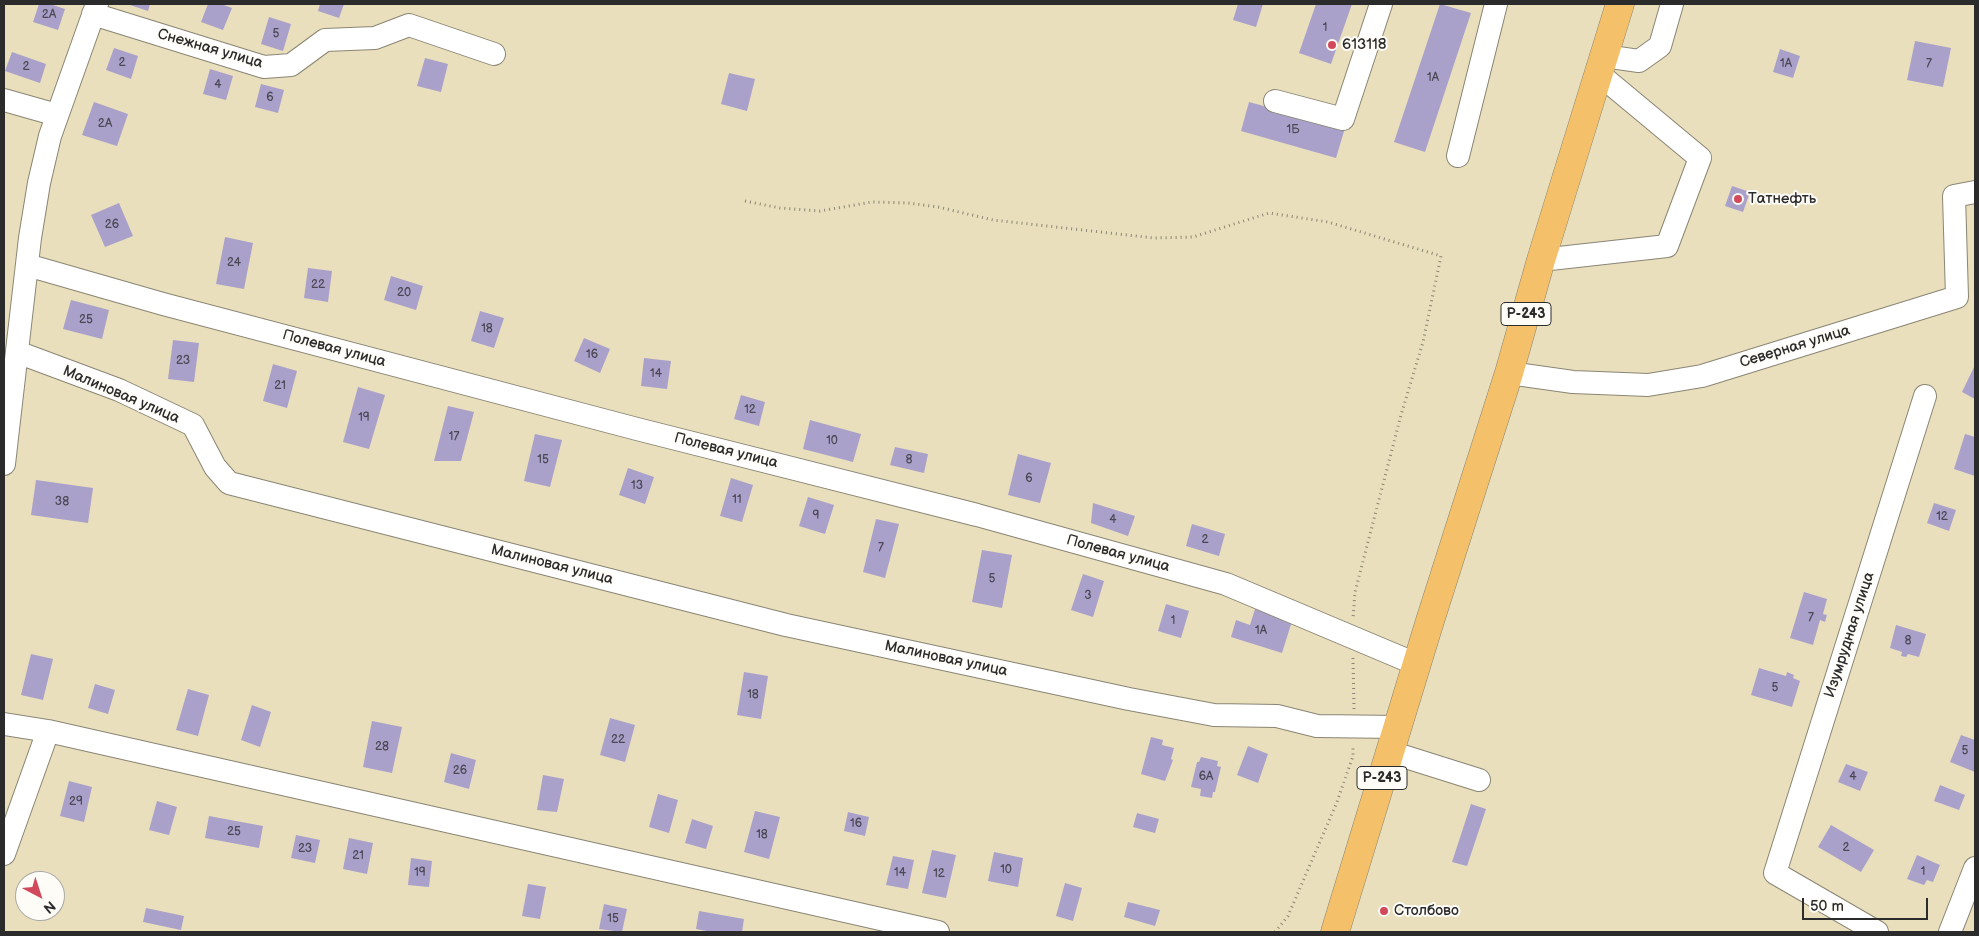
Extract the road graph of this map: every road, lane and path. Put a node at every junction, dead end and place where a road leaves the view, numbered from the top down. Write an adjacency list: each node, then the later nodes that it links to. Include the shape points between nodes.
1 (1381, 4): 9 (street, via 1343,119)
2 (1496, 4): 11 (street)
3 (1620, 4): 7 (highway, Р-243)
4 (1672, 4): 7 (street, via 1660,46 1639,61)
5 (95, 9): 6 (street, Снежная улица, via 264,67 291,65 325,40 375,38 408,25); 10 (street)
6 (494, 54)
7 (1601, 65): 14 (highway, Р-243); 14 (street, via 1700,158 1667,246)
8 (4, 100): 10 (street)
9 (1275, 102)
10 (57, 115): 15 (street, via 38,183)
11 (1458, 156)
12 (1975, 192): 17 (street, Северная улица, via 1954,196 1957,297 1702,376 1648,385 1573,382)
13 (745, 201): 20 (path, via 820,211 872,202 908,203 993,220 1154,238 1193,237 1269,213 1328,222 1441,256 1423,342 1398,423 1355,592)
14 (1541, 260): 17 (highway, Р-243)
15 (26, 266): 16 (street); 20 (street, Полевая улица, via 637,429 977,515 1226,584)
16 (13, 346): 19 (street); 23 (street, Малиновая улица, via 193,425 214,467 229,482 786,625 1214,716 1277,716 1317,726)
17 (1509, 373): 21 (highway, Р-243)
18 (1925, 396): 32 (street, Изумрудная улица, via 1774,873)
19 (4, 464)
20 (1352, 637): 21 (street, Полевая улица); 23 (path)
21 (1416, 664): 25 (highway, Р-243)
22 (4, 724): 24 (street)
23 (1354, 727): 25 (street, Малиновая улица); 30 (path, via 1353,756 1337,802 1288,916)
24 (48, 731): 27 (street); 29 (street)
25 (1394, 740): 26 (street, Малиновая улица); 31 (highway, Р-243)
26 (1479, 780)
27 (4, 854)
28 (1975, 868): 33 (street)
29 (938, 932)
30 (1275, 932)
31 (1335, 932)
32 (1877, 932)
33 (1950, 932)

